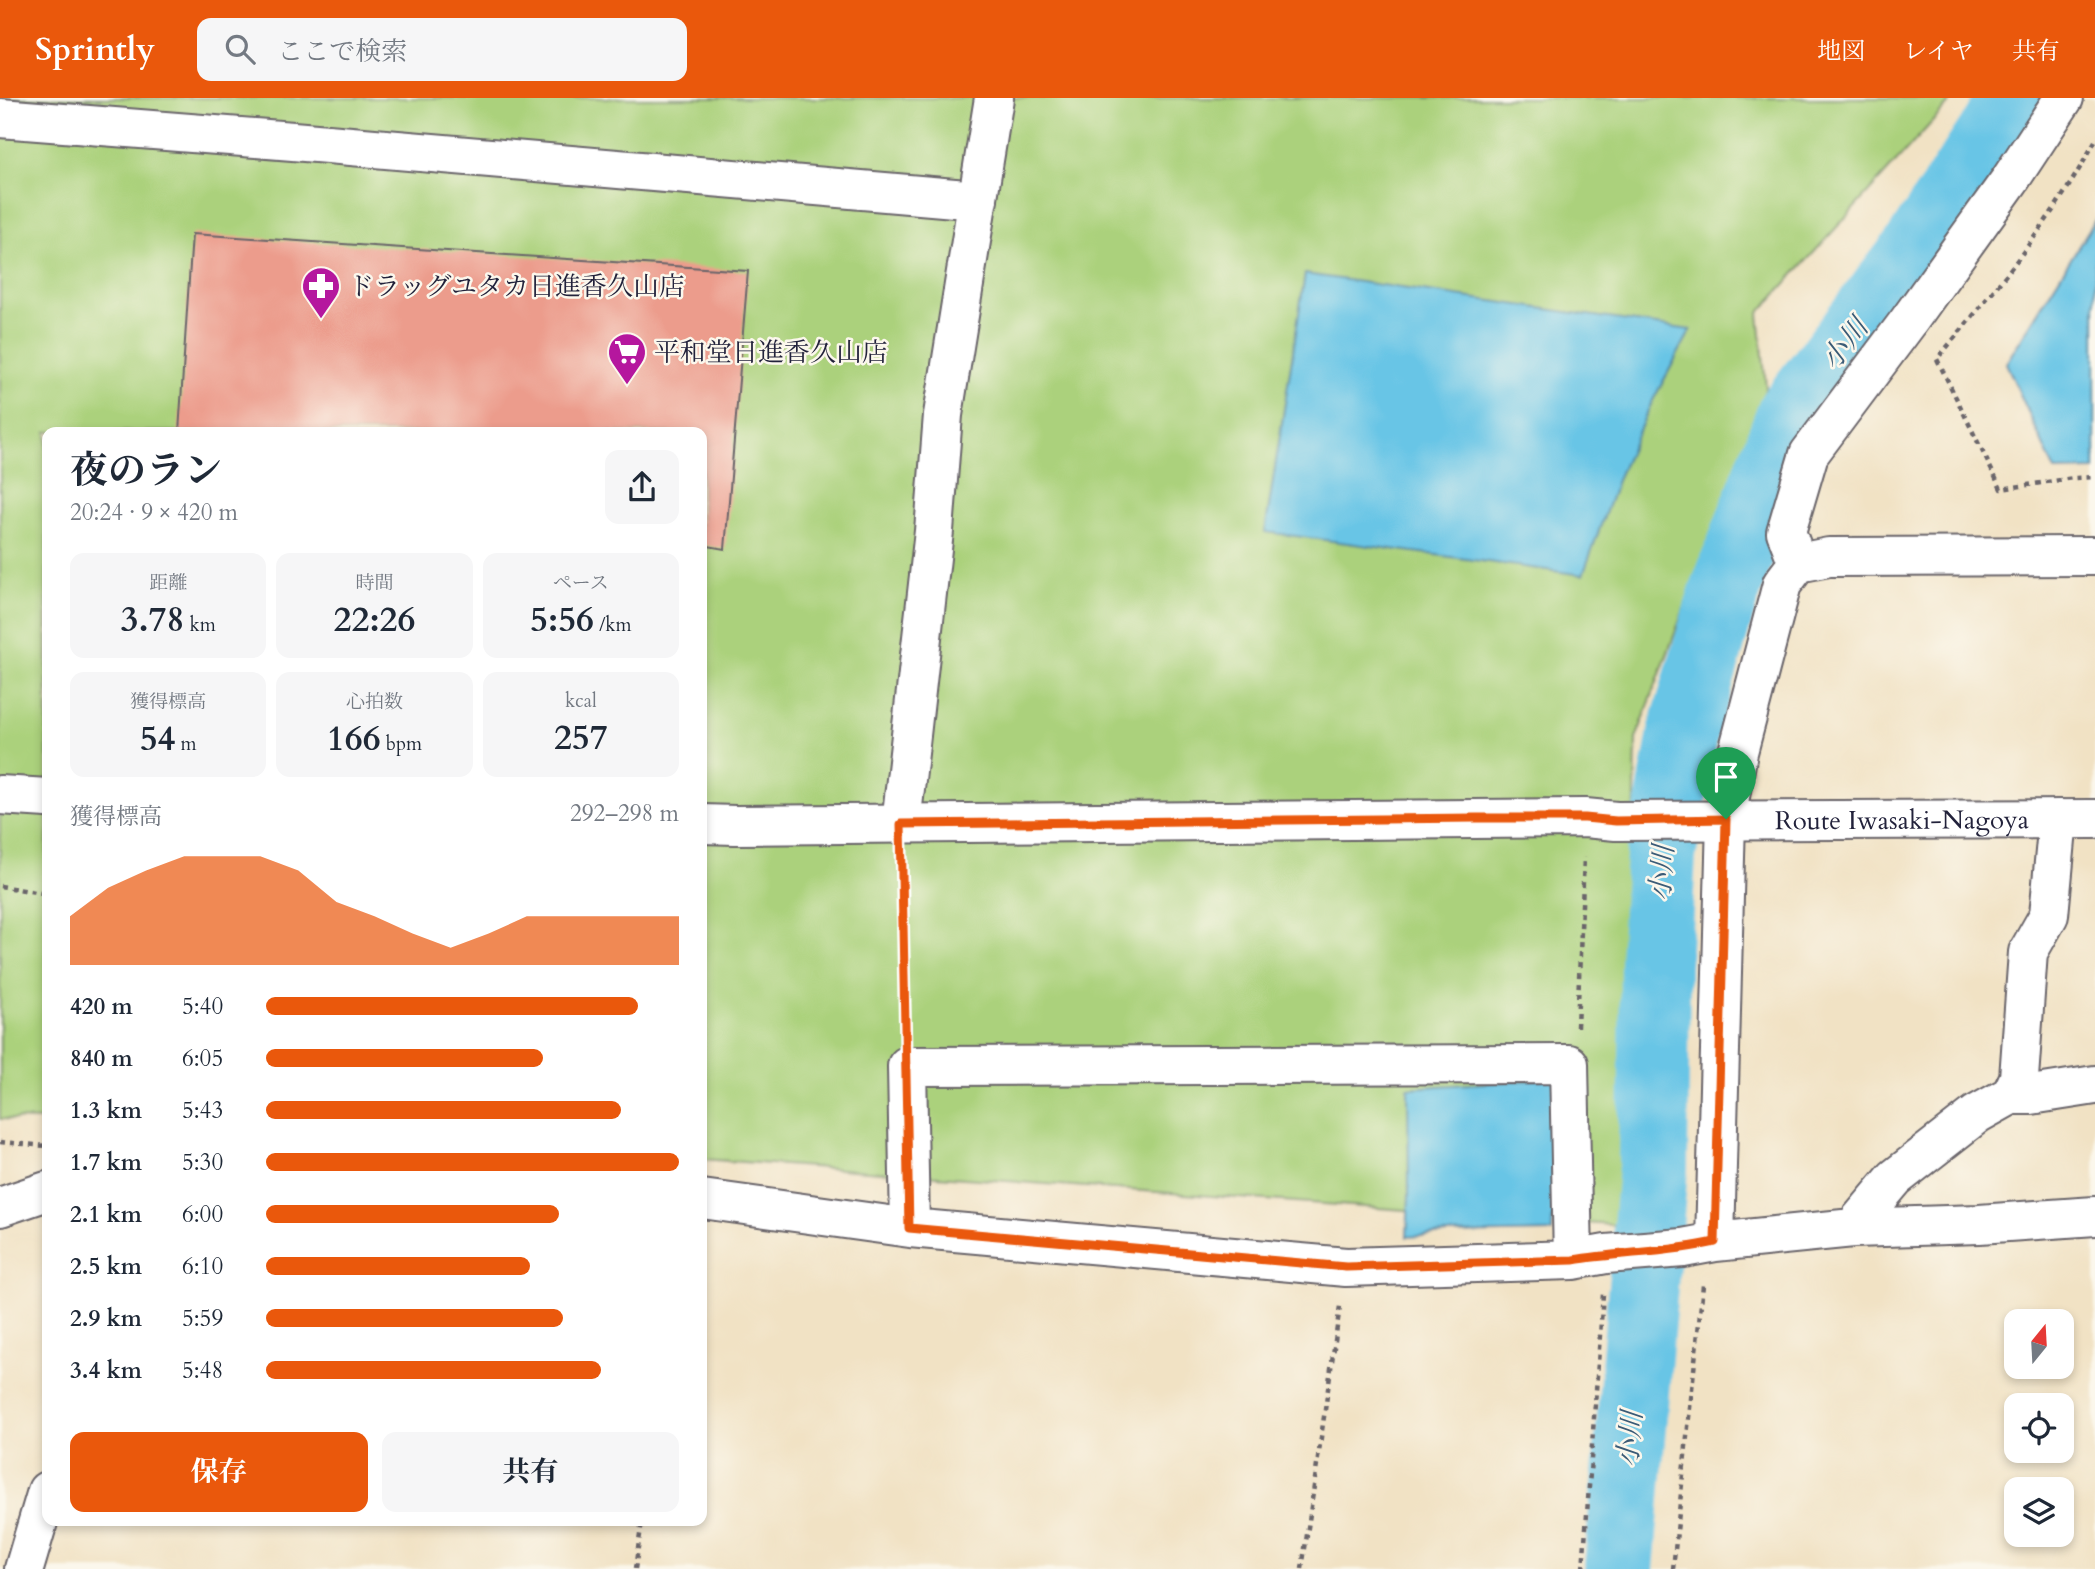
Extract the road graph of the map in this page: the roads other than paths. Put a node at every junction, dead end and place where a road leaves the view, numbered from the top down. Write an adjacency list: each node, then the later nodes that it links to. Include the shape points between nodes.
1 (994, 98): 4 (street)
2 (2064, 98): 6 (street, via 1908,322 1808,454 1786,532)
3 (0, 118): 4 (street)
4 (978, 200): 13 (street, via 943,415)
5 (2095, 556): 6 (street, via 1829,557)
6 (1798, 563): 11 (street, via 1782,584 1738,752)
7 (0, 795): 8 (street)
8 (42, 798)
9 (2058, 819): 10 (street, Route Iwasaki-Nagoya); 11 (street, Route Iwasaki-Nagoya); 15 (street, via 2049,915 2028,952 2019,1078)
10 (2095, 819)
11 (1710, 820): 13 (street, Route Iwasaki-Nagoya); 22 (street)
12 (707, 824): 13 (street, Route Iwasaki-Nagoya)
13 (901, 824)
14 (2095, 1086): 15 (street)
15 (2011, 1096): 21 (street, via 1977,1114 1895,1178)
16 (42, 1193): 18 (street)
17 (707, 1200): 20 (street)
18 (0, 1208)
19 (2095, 1216): 21 (street)
20 (909, 1228): 23 (street, via 1346,1267); 23 (street, via 907,1066 1569,1064)
21 (1853, 1228): 22 (street)
22 (1702, 1245): 23 (street)
23 (1597, 1256)
24 (42, 1508): 25 (street)
25 (24, 1569)

